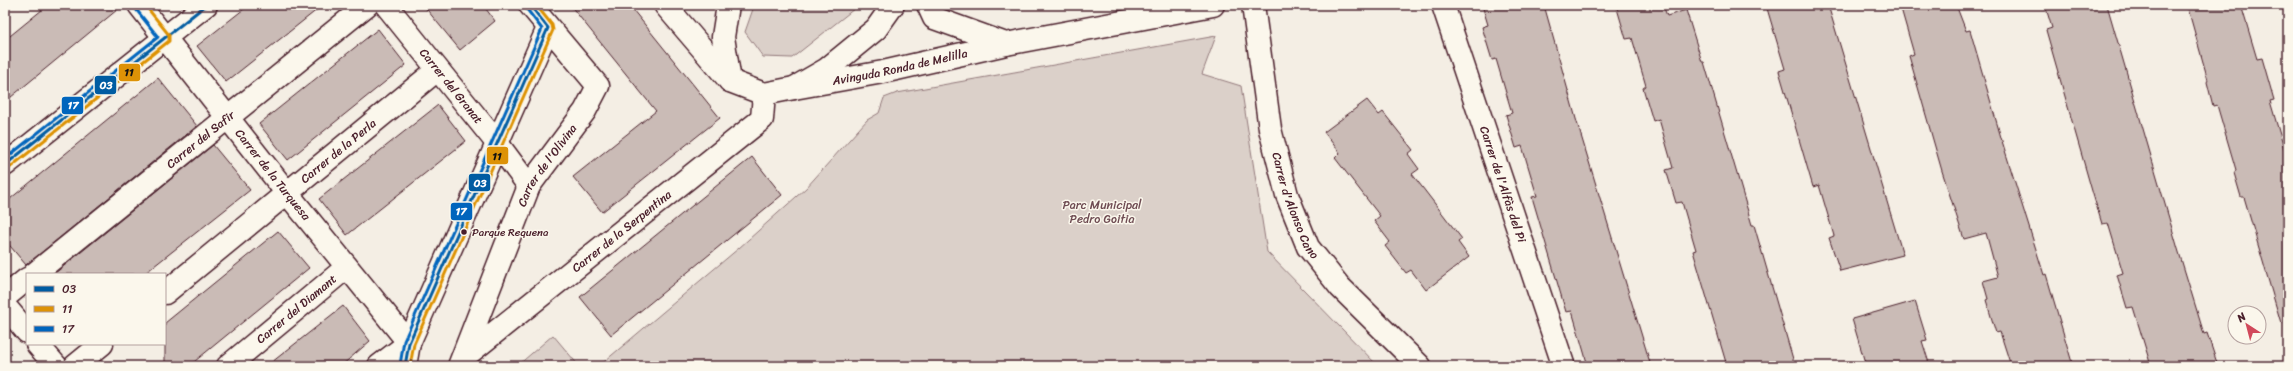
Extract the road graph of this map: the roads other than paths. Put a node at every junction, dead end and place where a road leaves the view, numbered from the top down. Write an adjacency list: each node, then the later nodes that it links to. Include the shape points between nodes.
1 (139, 5): 14 (street, Carrer de la Turquesa)
2 (206, 5): 14 (street)
3 (367, 5): 20 (street, Carrer del Safir)
4 (386, 5): 16 (street, Carrer del Granat)
5 (530, 5): 13 (street, Carrer de l'Olivina)
6 (665, 5): 17 (street)
7 (728, 5): 17 (street, via 723,37)
8 (893, 5): 18 (street, via 876,29 827,69)
9 (928, 5): 15 (street, Avinguda Ronda de Melilla, via 934,18)
10 (1213, 5): 15 (street, Avinguda Ronda de Melilla)
11 (1253, 5): 42 (street, Carrer d'Alonso Cano, via 1270,129 1288,195 1308,247 1340,287)
12 (1443, 5): 36 (street, Carrer de l'Alfàs del Pi)
13 (548, 28): 21 (street); 23 (street, Carrer de l'Olivina, via 598,86 584,111)
14 (165, 38): 20 (street, Carrer de la Turquesa); 22 (street)
15 (1006, 44): 18 (street, Avinguda Ronda de Melilla, via 883,72)
16 (437, 70): 21 (street, Carrer del Granat); 24 (street, Carrer de la Perla)
17 (730, 81): 19 (street)
18 (794, 88): 19 (street, Avinguda Ronda de Melilla)
19 (764, 94): 35 (street, Carrer de la Serpentina, via 762,119)
20 (228, 118): 24 (street, Carrer de la Turquesa); 26 (street, Carrer del Safir)
21 (498, 143): 23 (street, Carrer del Granat); 32 (street)
22 (5, 165)
23 (529, 186): 35 (street, Carrer de l'Olivina)
24 (287, 193): 25 (street, Carrer de la Turquesa); 28 (street, Carrer de la Perla)
25 (347, 267): 32 (street, Carrer de la Turquesa); 39 (street, Carrer del Diamant)
26 (35, 273)
27 (26, 280): 29 (street)
28 (166, 292)
29 (5, 297)
30 (5, 306): 31 (street)
31 (26, 331)
32 (409, 343): 40 (street); 41 (street)
33 (38, 345): 37 (street)
34 (101, 345): 38 (street)
35 (460, 362)
36 (1563, 364)
37 (56, 366)
38 (75, 366)
39 (228, 366)
40 (379, 366)
41 (405, 366)
42 (1420, 366)

